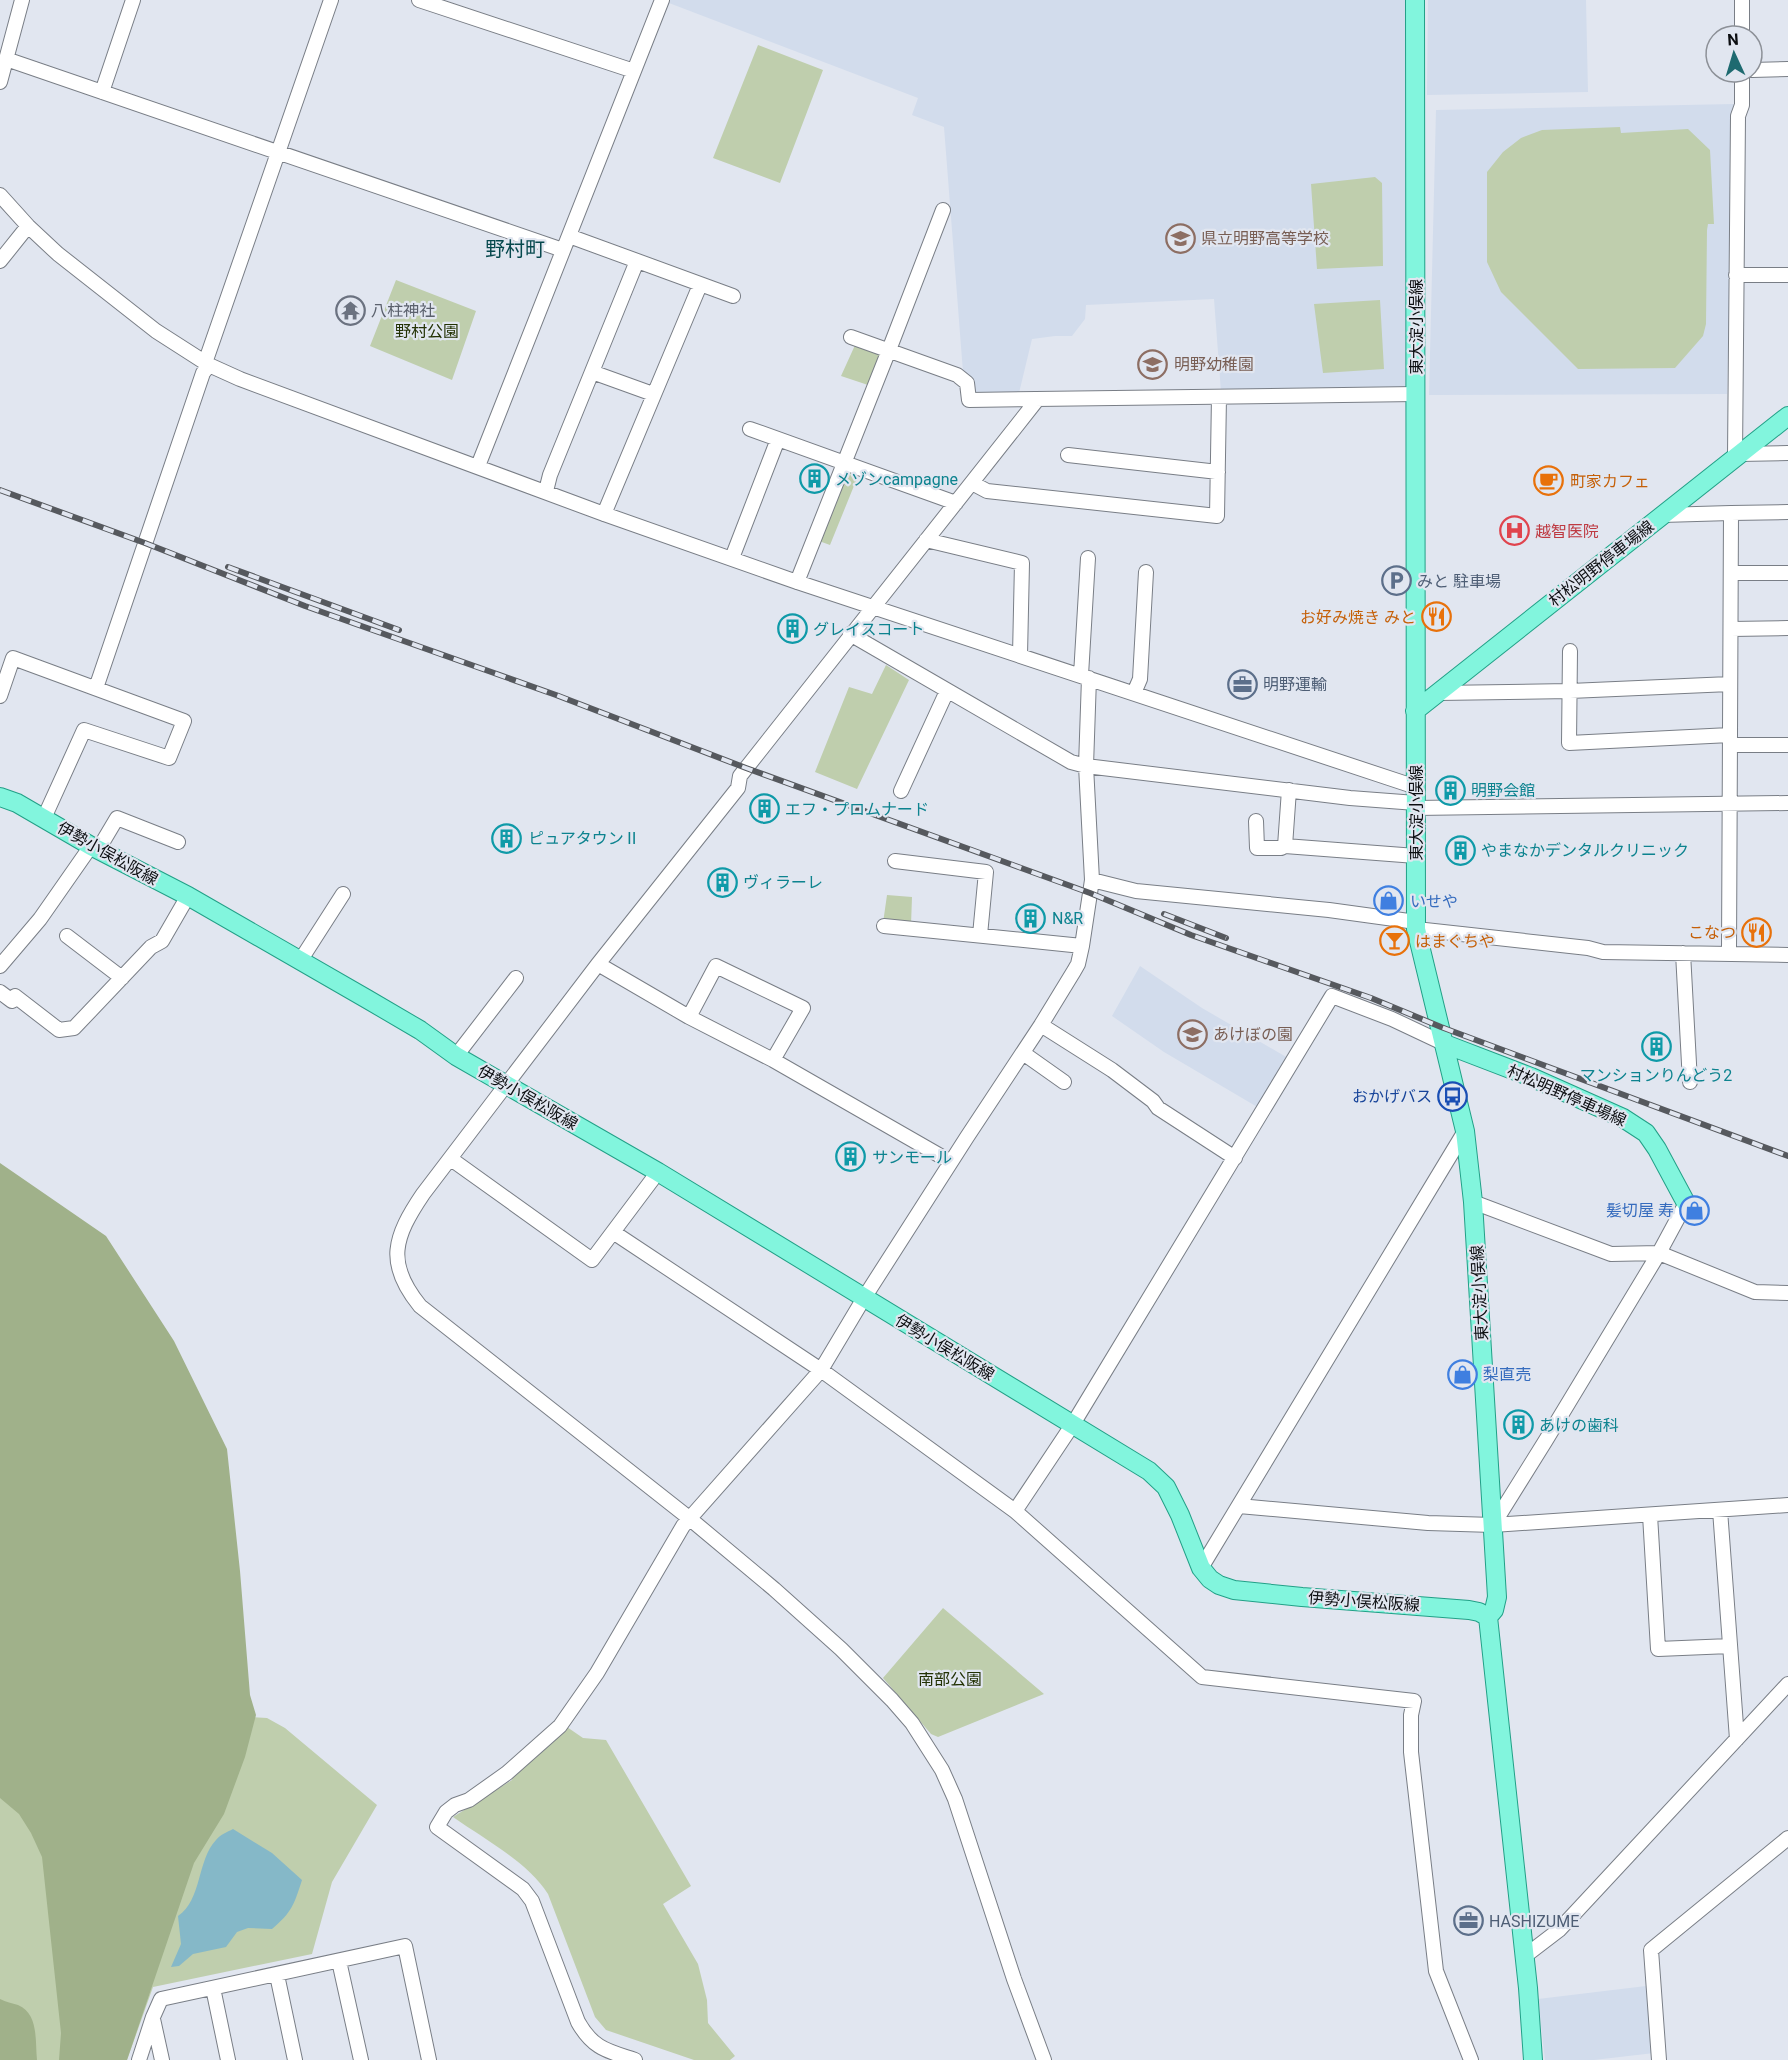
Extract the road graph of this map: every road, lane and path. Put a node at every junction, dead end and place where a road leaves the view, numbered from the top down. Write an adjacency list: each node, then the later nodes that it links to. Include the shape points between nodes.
1 (22, 0): 9 (street)
2 (133, 0): 15 (street)
3 (331, 0): 16 (street)
4 (419, 0): 12 (street)
5 (662, 0): 12 (street)
6 (1415, 0): 33 (main road, 東大淀小俣線)
7 (1742, 0): 8 (street)
8 (1742, 24)
9 (6, 59): 13 (street); 15 (street)
10 (1788, 69): 11 (street)
11 (1764, 70)
12 (634, 71): 20 (street)
13 (0, 82)
14 (1742, 84): 25 (street, via 1738,116)
15 (102, 92): 16 (street)
16 (279, 153): 21 (street); 30 (street)
17 (0, 195): 19 (street)
18 (943, 210): 29 (street)
19 (28, 226): 22 (street); 30 (street, via 82,274 156,331)
20 (568, 236): 21 (street); 23 (street)
21 (563, 250): 43 (street)
22 (0, 261)
23 (637, 261): 26 (street); 31 (street)
24 (1788, 274): 25 (street)
25 (1737, 275): 41 (street)
26 (700, 285): 27 (street); 32 (street)
27 (733, 296)
28 (851, 337): 29 (street)
29 (890, 350): 35 (street, via 957,375 967,383 969,400); 42 (street)
30 (207, 364): 43 (street); 67 (street)
31 (592, 372): 32 (street); 46 (street)
32 (653, 394): 50 (street)
33 (1416, 394): 34 (street); 73 (main road, 東大淀小俣線)
34 (1219, 397): 35 (street); 44 (street)
35 (1037, 400): 45 (street)
36 (1788, 416): 41 (main road, 村松明野停車場線)
37 (750, 429): 38 (street)
38 (778, 439): 42 (street); 53 (street)
39 (1788, 453): 41 (street)
40 (1068, 455): 44 (street)
41 (1737, 456): 51 (main road, 村松明野停車場線)
42 (844, 462): 47 (street); 58 (street)
43 (478, 466): 46 (street)
44 (1218, 472): 45 (street, via 1217,516 987,491)
45 (972, 483): 47 (street)
46 (546, 491): 50 (street)
47 (956, 503): 52 (street)
48 (1788, 512): 49 (street)
49 (1731, 513): 51 (street); 56 (street)
50 (604, 514): 53 (street)
51 (1662, 515): 71 (main road, 村松明野停車場線)
52 (927, 540): 59 (street); 64 (street, via 1022,563)
53 (732, 558): 58 (street)
54 (1088, 558): 65 (street)
55 (1146, 572): 70 (street, via 1140,679)
56 (1732, 573): 57 (street); 61 (street)
57 (1788, 573)
58 (796, 582): 59 (street)
59 (874, 606): 62 (street); 64 (street)
60 (1788, 628): 61 (street)
61 (1731, 629): 66 (street)
62 (850, 634): 68 (street); 102 (street, via 740,776 738,788)
63 (1570, 651): 69 (street)
64 (1020, 655): 65 (street)
65 (1085, 677): 70 (street); 76 (street)
66 (1730, 684): 69 (street); 74 (street)
67 (96, 688): 72 (street, via 13,658); 83 (street, via 184,721 173,749 169,758 84,730)
68 (947, 691): 76 (street, via 1071,762); 77 (street)
69 (1570, 691): 71 (street); 74 (street, via 1569,743)
70 (1134, 693): 80 (street, via 1241,730)
71 (1438, 693): 73 (main road, 村松明野停車場線)
72 (0, 696)
73 (1415, 711): 80 (main road, 東大淀小俣線)
74 (1730, 740): 75 (street); 81 (street)
75 (1788, 745)
76 (1086, 766): 78 (street); 90 (street)
77 (902, 790)
78 (1289, 790): 80 (street); 86 (street)
79 (0, 797): 83 (main road, 伊勢小俣松阪線)
80 (1416, 799): 81 (street); 88 (main road, 東大淀小俣線)
81 (1730, 803): 82 (street); 99 (street)
82 (1788, 803)
83 (44, 818): 87 (main road, 伊勢小俣松阪線)
84 (1256, 821): 86 (street, via 1257,848)
85 (177, 842): 87 (street, via 117,818)
86 (1285, 846): 88 (street)
87 (94, 848): 92 (main road, 伊勢小俣松阪線); 103 (street)
88 (1416, 856): 94 (main road, 東大淀小俣線)
89 (895, 861): 95 (street, via 986,872)
90 (1092, 880): 94 (street, via 1136,891 1329,910); 97 (street)
91 (343, 894): 101 (street)
92 (188, 896): 101 (main road, 伊勢小俣松阪線); 104 (street, via 162,941 151,947)
93 (884, 926): 95 (street)
94 (1416, 926): 98 (street, via 1603,952); 109 (main road, 東大淀小俣線)
95 (980, 935): 97 (street)
96 (67, 936): 104 (street)
97 (1082, 946): 108 (street, via 1078,964)
98 (1683, 953): 99 (street); 114 (street)
99 (1729, 953): 100 (street)
100 (1788, 955)
101 (300, 961): 111 (main road, 伊勢小俣松阪線, via 420,1030)
102 (598, 964): 107 (street); 115 (street)
103 (0, 966)
104 (122, 978): 106 (street, via 74,1028 59,1030 15,996 12,1001)
105 (516, 978): 111 (street)
106 (0, 992)
107 (688, 1017): 112 (street); 112 (street, via 716,966 803,1008)
108 (1041, 1025): 110 (street); 117 (street, via 1112,1070 1158,1108)
109 (1445, 1044): 116 (main road, 東大淀小俣線); 117 (street, via 1332,996); 122 (main road, 村松明野停車場線, via 1531,1077 1623,1118 1646,1133)
110 (1023, 1053): 113 (street); 119 (street)
111 (456, 1056): 115 (main road, 伊勢小俣松阪線)
112 (773, 1060): 119 (street)
113 (1064, 1082)
114 (1690, 1082)
115 (507, 1085): 118 (street); 120 (main road, 伊勢小俣松阪線)
116 (1466, 1131): 121 (main road, 東大淀小俣線); 130 (street)
117 (1235, 1158): 128 (street)
118 (451, 1159): 123 (street, via 592,1260); 134 (street, via 408,1216 398,1241 400,1275 412,1296 434,1318)
119 (951, 1162): 126 (street)
120 (658, 1172): 123 (street); 126 (main road, 伊勢小俣松阪線)
121 (1473, 1202): 124 (street, via 1611,1254); 135 (main road, 東大淀小俣線)
122 (1686, 1203): 124 (street)
123 (613, 1232): 127 (street)
124 (1659, 1253): 125 (street, via 1755,1292); 135 (street)
125 (1788, 1293)
126 (864, 1298): 127 (street); 128 (main road, 伊勢小俣松阪線)
127 (821, 1370): 132 (street); 134 (street)
128 (1073, 1424): 132 (street); 136 (main road, 伊勢小俣松阪線, via 1149,1471 1166,1487)
129 (1788, 1505): 131 (street)
130 (1239, 1506): 135 (street); 136 (street)
131 (1720, 1510): 133 (street); 138 (street)
132 (1015, 1511): 155 (street, via 1202,1677 1414,1701 1411,1752 1436,1971)
133 (1650, 1515): 135 (street); 138 (street, via 1658,1649)
134 (689, 1518): 153 (street, via 597,1673 560,1726 507,1773 446,1812 437,1827 523,1889 532,1901 586,2036 603,2049); 154 (street, via 841,1649 921,1735 955,1799)
135 (1493, 1525): 137 (main road, 東大淀小俣線, via 1497,1597)
136 (1201, 1568): 137 (main road, 伊勢小俣松阪線, via 1219,1585 1234,1590 1458,1609)
137 (1488, 1617): 142 (main road)
138 (1730, 1647): 140 (street)
139 (1788, 1684): 140 (street)
140 (1737, 1739): 142 (street, via 1559,1930)
141 (1788, 1838): 157 (street, via 1651,1950)
142 (1525, 1956): 156 (main road)
143 (339, 1961): 144 (street); 151 (street); 152 (street, via 405,1946)
144 (277, 1975): 145 (street); 150 (street)
145 (213, 1988): 146 (street, via 161,1999); 149 (street)
146 (153, 2017): 147 (street); 148 (street)
147 (139, 2060)
148 (162, 2060)
149 (228, 2060)
150 (295, 2060)
151 (361, 2060)
152 (429, 2060)
153 (635, 2060)
154 (1044, 2060)
155 (1470, 2060)
156 (1533, 2060)
157 (1659, 2060)

